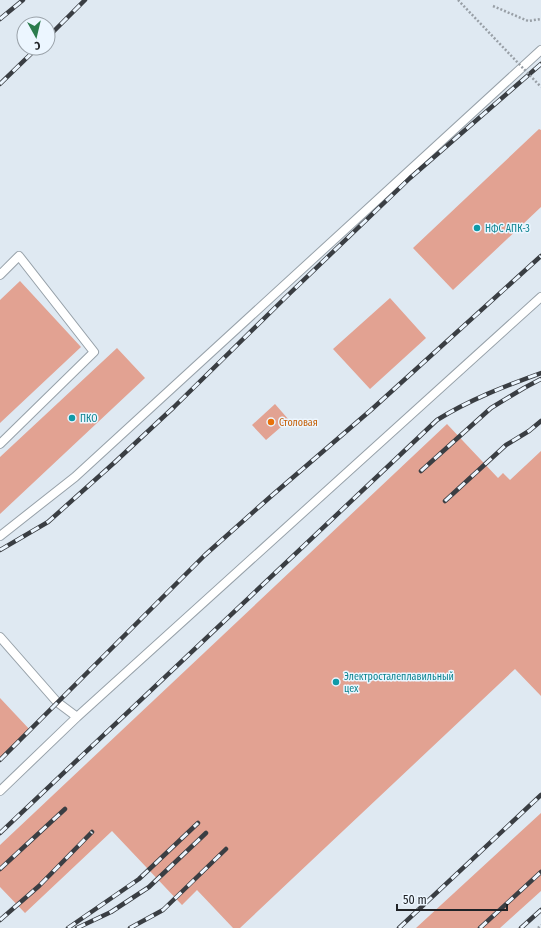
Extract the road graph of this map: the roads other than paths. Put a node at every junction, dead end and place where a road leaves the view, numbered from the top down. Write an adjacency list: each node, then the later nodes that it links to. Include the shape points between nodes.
1 (541, 50): 5 (lane, via 75,477)
2 (0, 275): 4 (lane, via 19,256 94,352)
3 (541, 297): 7 (lane)
4 (0, 444)
5 (0, 536)
6 (0, 637): 7 (lane, via 58,702)
7 (77, 717): 8 (lane)
8 (0, 791)

